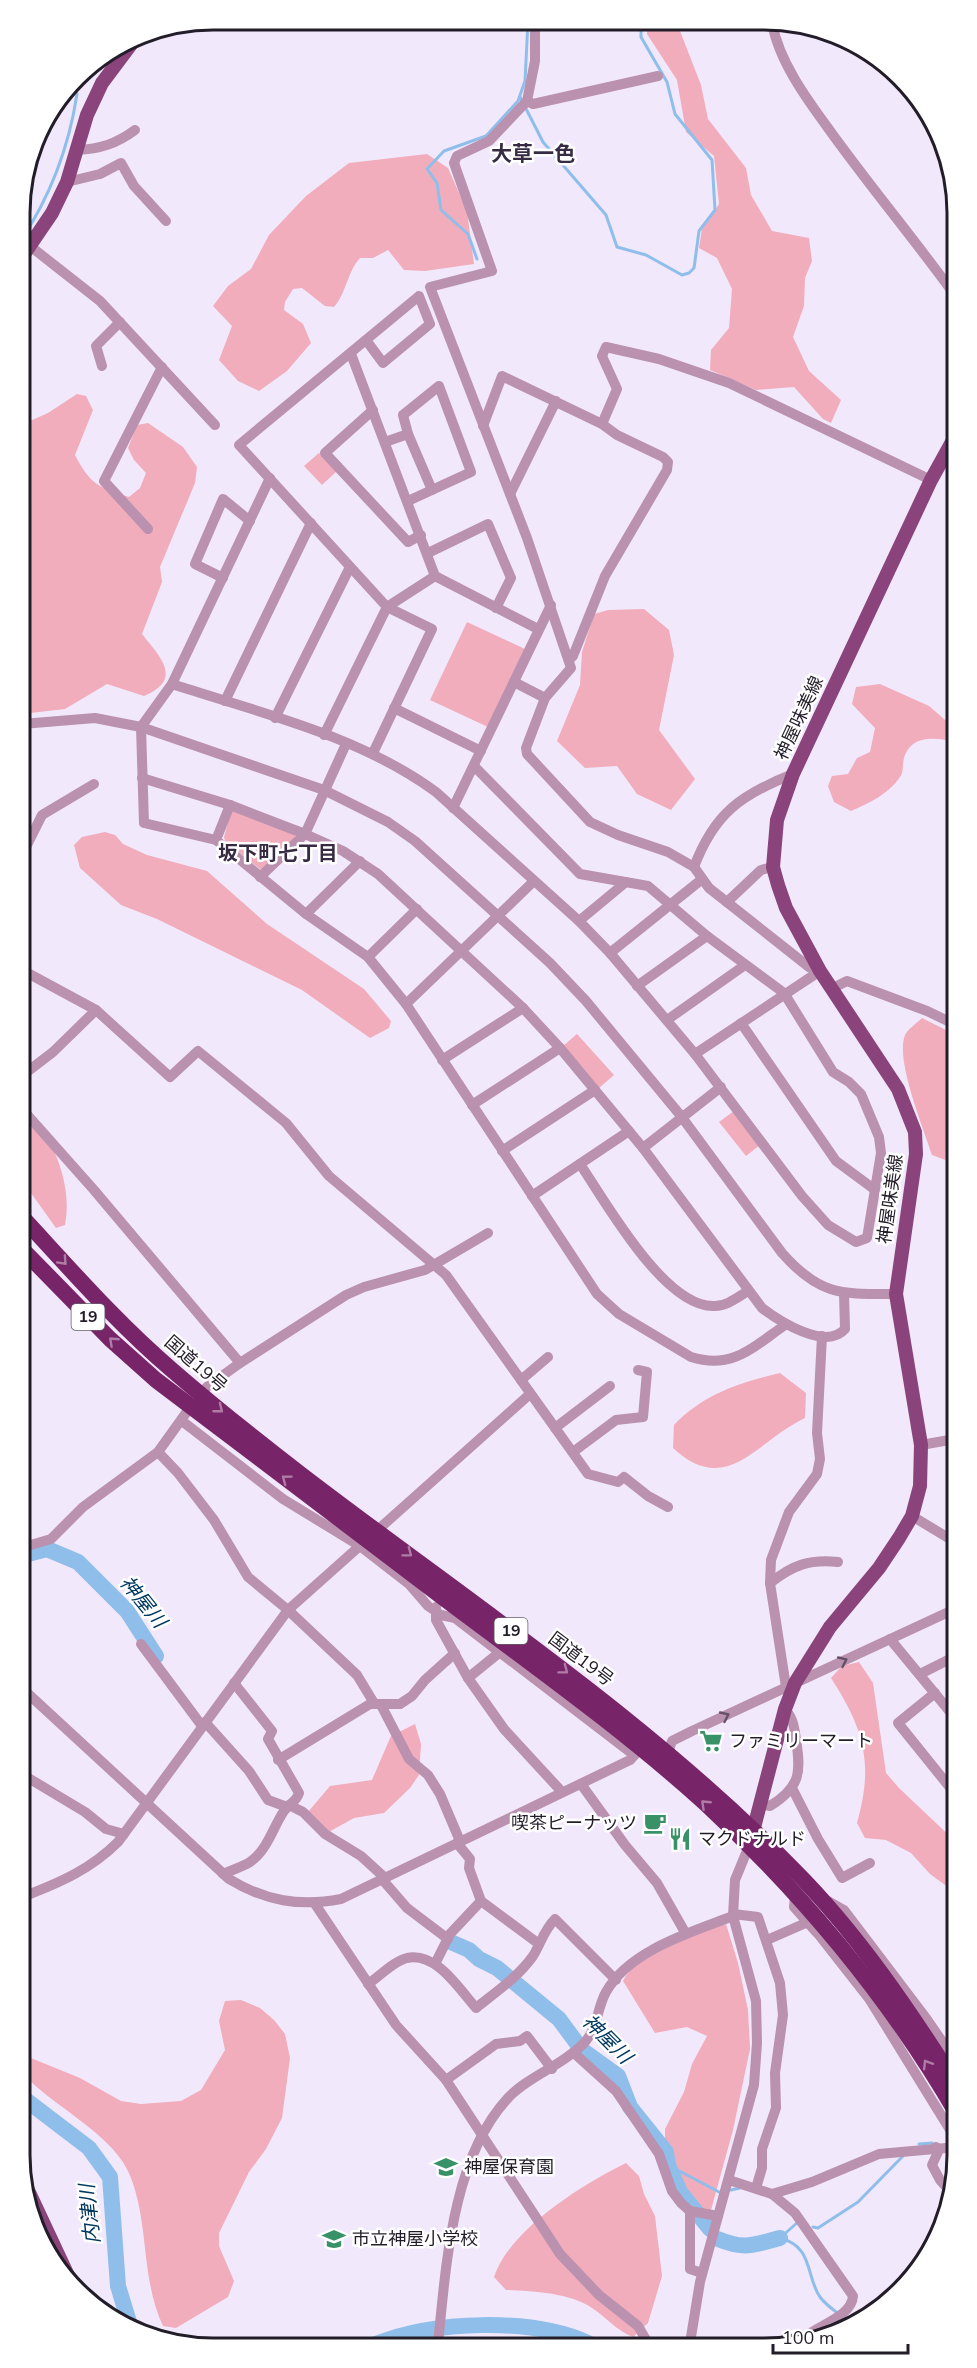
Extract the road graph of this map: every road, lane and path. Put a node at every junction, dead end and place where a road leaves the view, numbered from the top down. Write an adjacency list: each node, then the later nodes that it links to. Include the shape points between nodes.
1 (535, 30): 5 (street, via 535,61)
2 (775, 30): 11 (street, via 790,70 813,108 874,194)
3 (124, 54): 7 (main road, via 102,83)
4 (657, 76): 5 (street, via 533,104)
5 (527, 101): 21 (street, via 489,141 457,156 454,164 492,271 430,287)
6 (135, 130): 7 (street, via 98,149)
7 (76, 150): 8 (main road)
8 (67, 182): 9 (street, via 100,174 121,163 134,186); 10 (main road)
9 (166, 221)
10 (30, 246): 12 (street, via 100,301)
11 (947, 285)
12 (120, 322): 15 (street, via 96,346); 16 (street)
13 (366, 340): 13 (street, via 383,363 429,324 419,296); 14 (street)
14 (351, 354): 18 (street); 25 (street, via 239,445)
15 (102, 366)
16 (162, 368): 20 (street); 32 (street, via 104,481)
17 (556, 401): 19 (street); 21 (street, via 502,376); 28 (street)
18 (373, 410): 23 (street); 33 (street, via 325,453 408,542)
19 (602, 424): 26 (street, via 616,389 602,356 606,347 659,359 729,383); 42 (street, via 663,457 668,462 667,470 605,576)
20 (215, 425)
21 (483, 426): 28 (street)
22 (408, 434): 23 (street); 27 (street); 27 (street, via 403,416 439,386 471,471)
23 (385, 442): 29 (street)
24 (947, 451): 26 (main road, 神屋味美線)
25 (270, 478): 30 (street); 31 (street)
26 (931, 480): 56 (main road, 神屋味美線)
27 (432, 490): 29 (street)
28 (510, 494): 38 (street)
29 (408, 501): 33 (street)
30 (250, 521): 37 (street); 37 (street, via 223,499 195,564)
31 (311, 523): 35 (street); 46 (street)
32 (148, 529)
33 (421, 535): 34 (street)
34 (428, 553): 36 (street); 40 (street, via 488,524 511,578)
35 (350, 567): 39 (street); 48 (street)
36 (435, 576): 39 (street); 40 (street)
37 (223, 578): 44 (street)
38 (551, 605): 41 (street); 42 (street)
39 (387, 607): 47 (street, via 432,629); 51 (street)
40 (496, 608): 41 (street)
41 (538, 629): 43 (street)
42 (569, 660): 45 (street, via 571,670)
43 (514, 682): 45 (street); 53 (street)
44 (172, 684): 46 (street); 50 (street)
45 (545, 698): 66 (street, via 527,754 590,822 668,852)
46 (225, 701): 48 (street)
47 (394, 708): 53 (street); 54 (street)
48 (275, 718): 51 (street)
49 (30, 723): 50 (street, via 95,718)
50 (141, 727): 57 (street); 59 (street)
51 (324, 735): 52 (street)
52 (346, 744): 54 (street); 59 (street)
53 (481, 751): 55 (street)
54 (373, 753): 61 (street, via 414,776)
55 (474, 766): 61 (street); 71 (street, via 580,874)
56 (793, 774): 66 (street, via 727,811 711,830); 67 (main road, 神屋味美線, via 777,820)
57 (142, 778): 60 (street); 64 (street, via 144,823)
58 (94, 784): 63 (street, via 42,815)
59 (324, 790): 62 (street); 76 (street, via 388,822 415,841)
60 (230, 805): 62 (street); 64 (street)
61 (453, 808): 70 (street)
62 (305, 834): 65 (street); 68 (street)
63 (30, 839)
64 (216, 840): 68 (street)
65 (360, 861): 74 (street); 75 (street)
66 (694, 867): 69 (street)
67 (773, 867): 72 (street, via 761,870); 83 (main road, 神屋味美線, via 786,908)
68 (260, 877): 75 (street)
69 (701, 880): 72 (street); 73 (street)
70 (534, 881): 76 (street); 77 (street)
71 (626, 882): 73 (street, via 648,886); 77 (street)
72 (727, 902): 83 (street, via 809,967)
73 (670, 905): 78 (street); 80 (street)
74 (417, 909): 79 (street); 81 (street)
75 (306, 914): 81 (street)
76 (498, 916): 79 (street); 101 (street, via 586,1001)
77 (579, 921): 80 (street)
78 (707, 936): 82 (street); 85 (street)
79 (462, 950): 88 (street); 89 (street)
80 (610, 953): 85 (street)
81 (368, 957): 88 (street)
82 (745, 965): 87 (street); 91 (street)
83 (820, 970): 86 (main road, 神屋味美線); 87 (street)
84 (30, 974): 90 (street)
85 (637, 986): 91 (street)
86 (833, 987): 92 (street, via 846,981); 115 (main road, 神屋味美線, via 898,1089 915,1132 915,1162)
87 (784, 993): 93 (street); 107 (street, via 833,1072 861,1094 873,1118 881,1153)
88 (406, 1004): 96 (street)
89 (523, 1008): 94 (street); 96 (street)
90 (96, 1010): 97 (street); 112 (street, via 170,1077 199,1051 286,1123 329,1176)
91 (667, 1020): 95 (street)
92 (947, 1021)
93 (741, 1023): 95 (street); 107 (street, via 836,1161)
94 (560, 1048): 99 (street); 100 (street)
95 (695, 1054): 98 (street)
96 (442, 1060): 100 (street)
97 (30, 1070)
98 (721, 1086): 101 (street); 107 (street, via 802,1196 828,1225 856,1242 867,1238)
99 (596, 1090): 103 (street); 105 (street)
100 (472, 1105): 105 (street)
101 (681, 1116): 104 (street); 114 (street, via 792,1265 818,1284)
102 (30, 1118): 119 (street)
103 (629, 1131): 104 (street); 106 (street)
104 (643, 1148): 113 (street)
105 (502, 1151): 108 (street)
106 (580, 1164): 108 (street); 113 (street, via 649,1267 669,1285 701,1304 715,1306 729,1303)
107 (874, 1189)
108 (532, 1196): 116 (street, via 607,1306 692,1357 721,1362 738,1358)
109 (30, 1225): 124 (highway, 国道19号 / 19, one-way to 124)
110 (488, 1233): 112 (street)
111 (30, 1257): 124 (highway, 国道19号 / 19, one-way to 111, via 110,1339)
112 (434, 1265): 119 (street, via 346,1295); 121 (street, via 459,1290)
113 (748, 1291): 116 (street, via 762,1308)
114 (844, 1293): 115 (street); 117 (street, via 845,1329 835,1336)
115 (896, 1294): 128 (main road, 神屋味美線)
116 (785, 1325): 117 (street)
117 (822, 1336): 139 (street, via 817,1474 789,1512 771,1560)
118 (548, 1357): 121 (street)
119 (240, 1363): 124 (street)
120 (638, 1370): 130 (street, via 646,1372 643,1417 616,1420)
121 (521, 1380): 123 (street)
122 (610, 1386): 126 (street)
123 (530, 1394): 126 (street); 136 (street)
124 (195, 1400): 125 (street); 131 (highway, 国道19号 / 19)
125 (182, 1421): 129 (street); 132 (street)
126 (555, 1428): 130 (street)
127 (947, 1440): 128 (street)
128 (921, 1445): 134 (main road, 神屋味美線, via 920,1486)
129 (158, 1452): 137 (street, via 83,1507 51,1539); 141 (street, via 214,1520 248,1577)
130 (573, 1452): 133 (street, via 588,1474 618,1482 624,1476)
131 (324, 1491): 132 (street); 136 (highway, 国道19号 / 19)
132 (283, 1499): 136 (street)
133 (668, 1507)
134 (912, 1516): 135 (street); 151 (main road, 神屋味美線, via 879,1568)
135 (947, 1537)
136 (368, 1538): 140 (highway, 国道19号 / 19); 141 (street); 158 (highway, 国道19号 / 19, one-way to 158)
137 (30, 1546)
138 (838, 1563): 139 (street, via 802,1563)
139 (770, 1583): 151 (street)
140 (438, 1603): 145 (street); 146 (street, via 436,1620); 159 (highway, 国道19号 / 19)
141 (288, 1610): 150 (street); 154 (street, via 357,1675)
142 (947, 1613): 143 (street)
143 (890, 1639): 148 (street); 151 (street, one-way to 143)
144 (141, 1644): 157 (street)
145 (500, 1652): 149 (street); 159 (street)
146 (455, 1653): 149 (street); 154 (street, via 400,1704)
147 (947, 1660): 148 (street)
148 (920, 1674): 152 (street)
149 (468, 1678): 165 (street, via 504,1729)
150 (234, 1683): 157 (street); 160 (street, via 272,1731 268,1739)
151 (791, 1685): 156 (main road, 神屋味美線); 158 (street, one-way to 151)
152 (935, 1693): 155 (street); 163 (street, via 898,1723)
153 (30, 1696): 166 (street)
154 (378, 1704): 160 (street); 171 (street, via 409,1759 440,1794)
155 (947, 1708)
156 (785, 1709): 164 (street, via 793,1717 800,1769); 167 (main road, 神屋味美線)
157 (204, 1724): 166 (street); 168 (street, via 249,1771 268,1800)
158 (670, 1747): 170 (highway, 国道19号 / 19)
159 (638, 1752): 162 (street, via 630,1760); 170 (highway, 国道19号 / 19, one-way to 159)
160 (278, 1760): 168 (street, via 299,1790 297,1799)
161 (30, 1779): 169 (street, via 106,1829)
162 (580, 1784): 165 (street); 181 (street, via 657,1883)
163 (947, 1784)
164 (792, 1788): 167 (street, via 770,1806); 172 (street, via 842,1878)
165 (562, 1792): 171 (street)
166 (146, 1803): 169 (street); 173 (street)
167 (761, 1804): 170 (main road, 神屋味美線)
168 (288, 1807): 173 (street, via 256,1857); 174 (street, via 303,1812 325,1834 361,1856)
169 (123, 1834): 176 (street, via 100,1860)
170 (752, 1839): 175 (highway, 国道19号 / 19); 179 (street, via 735,1880); 180 (highway, 国道19号 / 19)
171 (458, 1842): 174 (street); 177 (street, via 470,1859 468,1868)
172 (870, 1863)
173 (223, 1874): 178 (street, via 263,1896)
174 (382, 1878): 178 (street, via 341,1899); 182 (street, via 407,1908)
175 (813, 1891): 189 (street, via 844,1910); 192 (highway, 国道19号 / 19, via 890,1985)
176 (30, 1894)
177 (481, 1901): 182 (street); 184 (street)
178 (315, 1904): 187 (street)
179 (733, 1915): 181 (street); 183 (street, via 758,1917); 199 (street, via 756,2001 757,2043 754,2085)
180 (811, 1920): 183 (street); 188 (highway, 国道19号 / 19); 188 (street, via 819,1935)
181 (686, 1934): 186 (street, via 665,1941)
182 (448, 1939): 185 (street)
183 (767, 1940): 201 (street, via 780,1983 783,2015 775,2073 776,2108 762,2149)
184 (539, 1944): 185 (street, via 514,1978 476,2008); 186 (street, via 555,1919)
185 (435, 1964): 187 (street, via 409,1958)
186 (616, 1980): 190 (street, via 606,1992 587,2039)
187 (368, 1984): 193 (street, via 396,2025)
188 (893, 2024): 194 (highway, 国道19号 / 19, one-way to 188); 195 (street)
189 (947, 2048)
190 (574, 2053): 191 (street); 203 (street, via 616,2091 659,2154 672,2191)
191 (552, 2069): 193 (street, via 527,2036 520,2041 496,2044); 196 (street, via 510,2096)
192 (947, 2070)
193 (446, 2080): 196 (street)
194 (947, 2100)
195 (947, 2123)
196 (483, 2134): 207 (street, via 448,2238); 208 (street, via 560,2254 599,2295 638,2326)
197 (936, 2147): 198 (street); 200 (street, via 938,2152 932,2165); 202 (street, via 879,2154)
198 (947, 2147)
199 (729, 2180): 201 (street); 204 (street)
200 (944, 2184)
201 (756, 2188): 202 (street)
202 (772, 2194): 206 (street, via 795,2213 854,2296 847,2311)
203 (694, 2212): 204 (street); 205 (street, via 690,2270)
204 (718, 2216): 205 (street)
205 (702, 2273): 209 (street)
206 (813, 2331)
207 (439, 2338)
208 (645, 2338)
209 (691, 2338)

